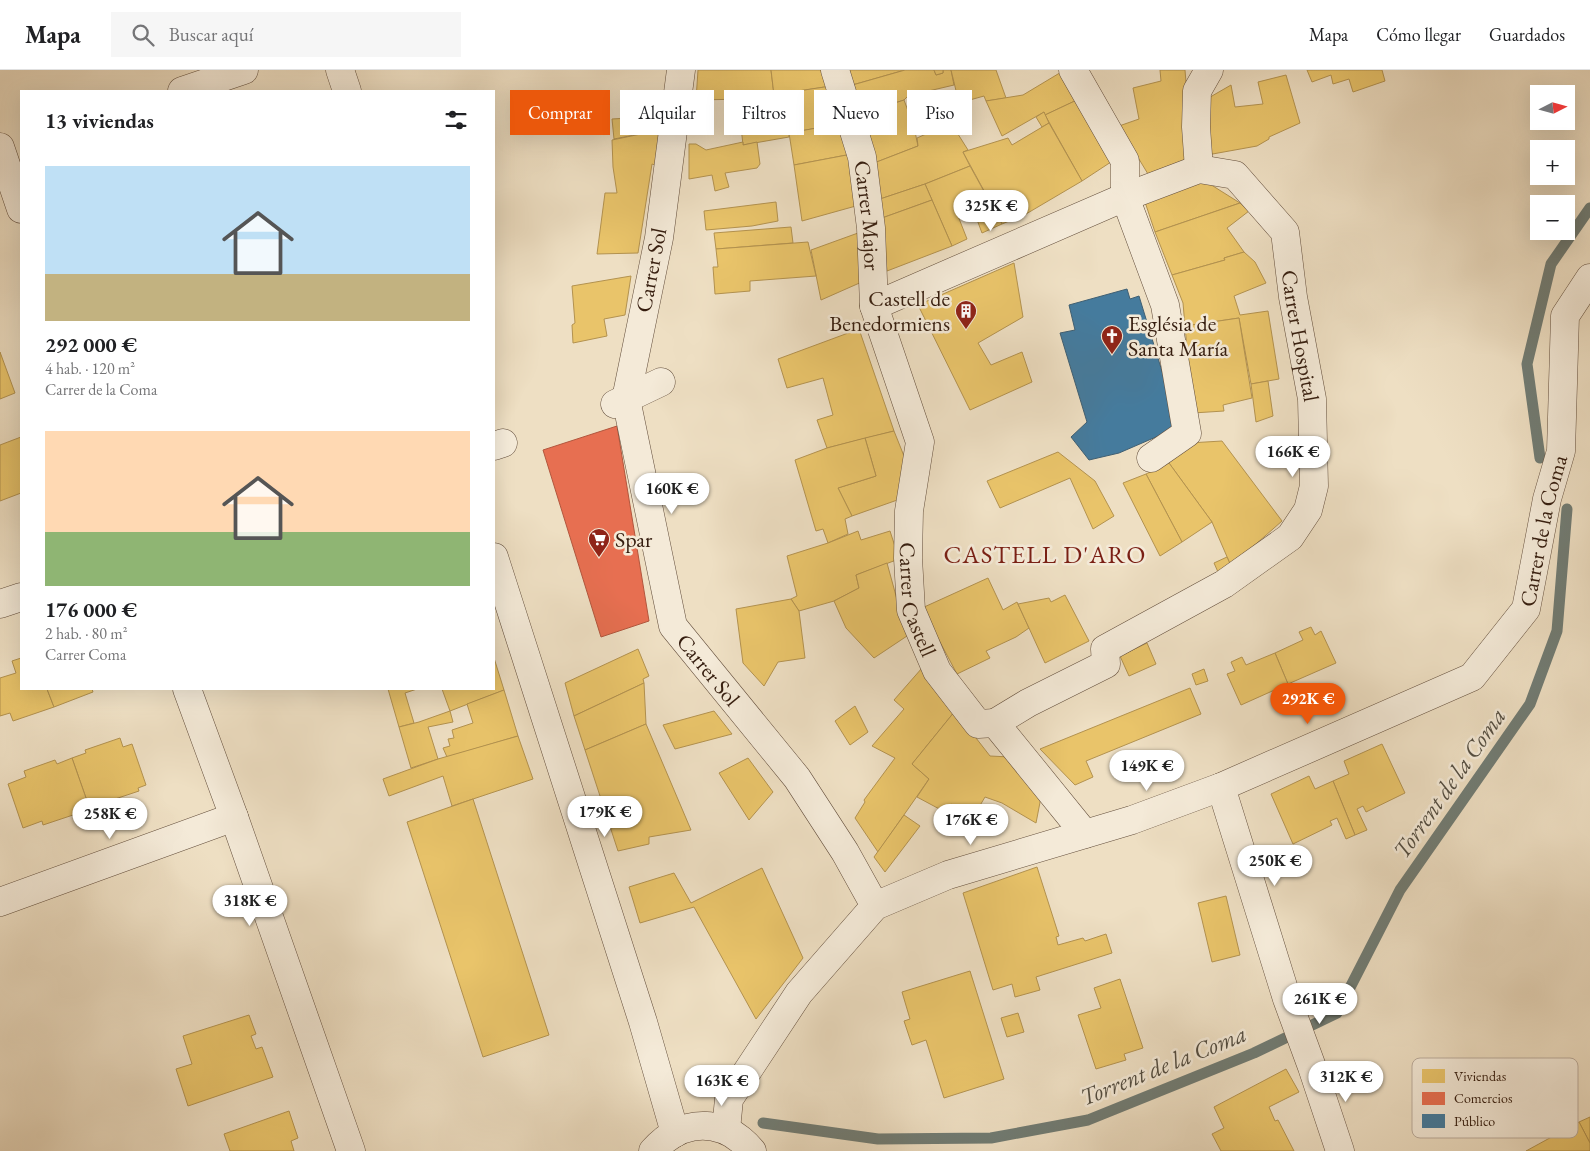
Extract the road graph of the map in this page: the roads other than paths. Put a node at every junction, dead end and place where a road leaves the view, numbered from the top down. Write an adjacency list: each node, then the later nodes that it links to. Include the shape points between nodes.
1 (244, 70): 7 (street)
2 (340, 70): 8 (street)
3 (681, 70): 16 (street, Carrer Sol, via 659,238)
4 (835, 70): 14 (street, Carrer Major, via 862,156 871,228)
5 (1073, 70): 11 (street, via 1125,161)
6 (1209, 70): 10 (street, via 1197,91)
7 (185, 90)
8 (347, 90)
9 (6, 150): 12 (street)
10 (1199, 169): 11 (street, Carrer Hospital); 22 (street, Carrer Hospital, via 1235,175 1285,232 1312,399 1314,486 1308,510 1290,537 1224,584 1105,649 1106,664)
11 (1124, 197): 14 (street, Carrer Hospital); 17 (street, via 1165,304 1187,433)
12 (20, 205)
13 (1590, 278): 23 (street, Carrer de la Coma, via 1565,316 1560,451 1526,609 1472,677)
14 (867, 309): 22 (street, Carrer Castell, via 920,442 909,511 911,610 937,671 978,724)
15 (661, 382): 16 (street)
16 (620, 401): 27 (street, Carrer Sol, via 673,626 797,778)
17 (1151, 458)
18 (495, 560): 29 (street, via 643,1022)
19 (20, 597): 20 (street)
20 (0, 604)
21 (187, 690): 24 (street)
22 (995, 723): 25 (street)
23 (1221, 787): 25 (street, Carrer de la Coma); 33 (street)
24 (234, 817): 26 (street); 30 (street)
25 (1085, 834): 27 (street, Carrer de la Coma, via 948,876)
26 (0, 902)
27 (875, 906): 28 (street, via 799,993 730,1099)
28 (726, 1130): 29 (street, via 699,1126); 32 (street, via 743,1140)
29 (675, 1132): 31 (street)
30 (351, 1151)
31 (652, 1151)
32 (752, 1151)
33 (1340, 1151)

